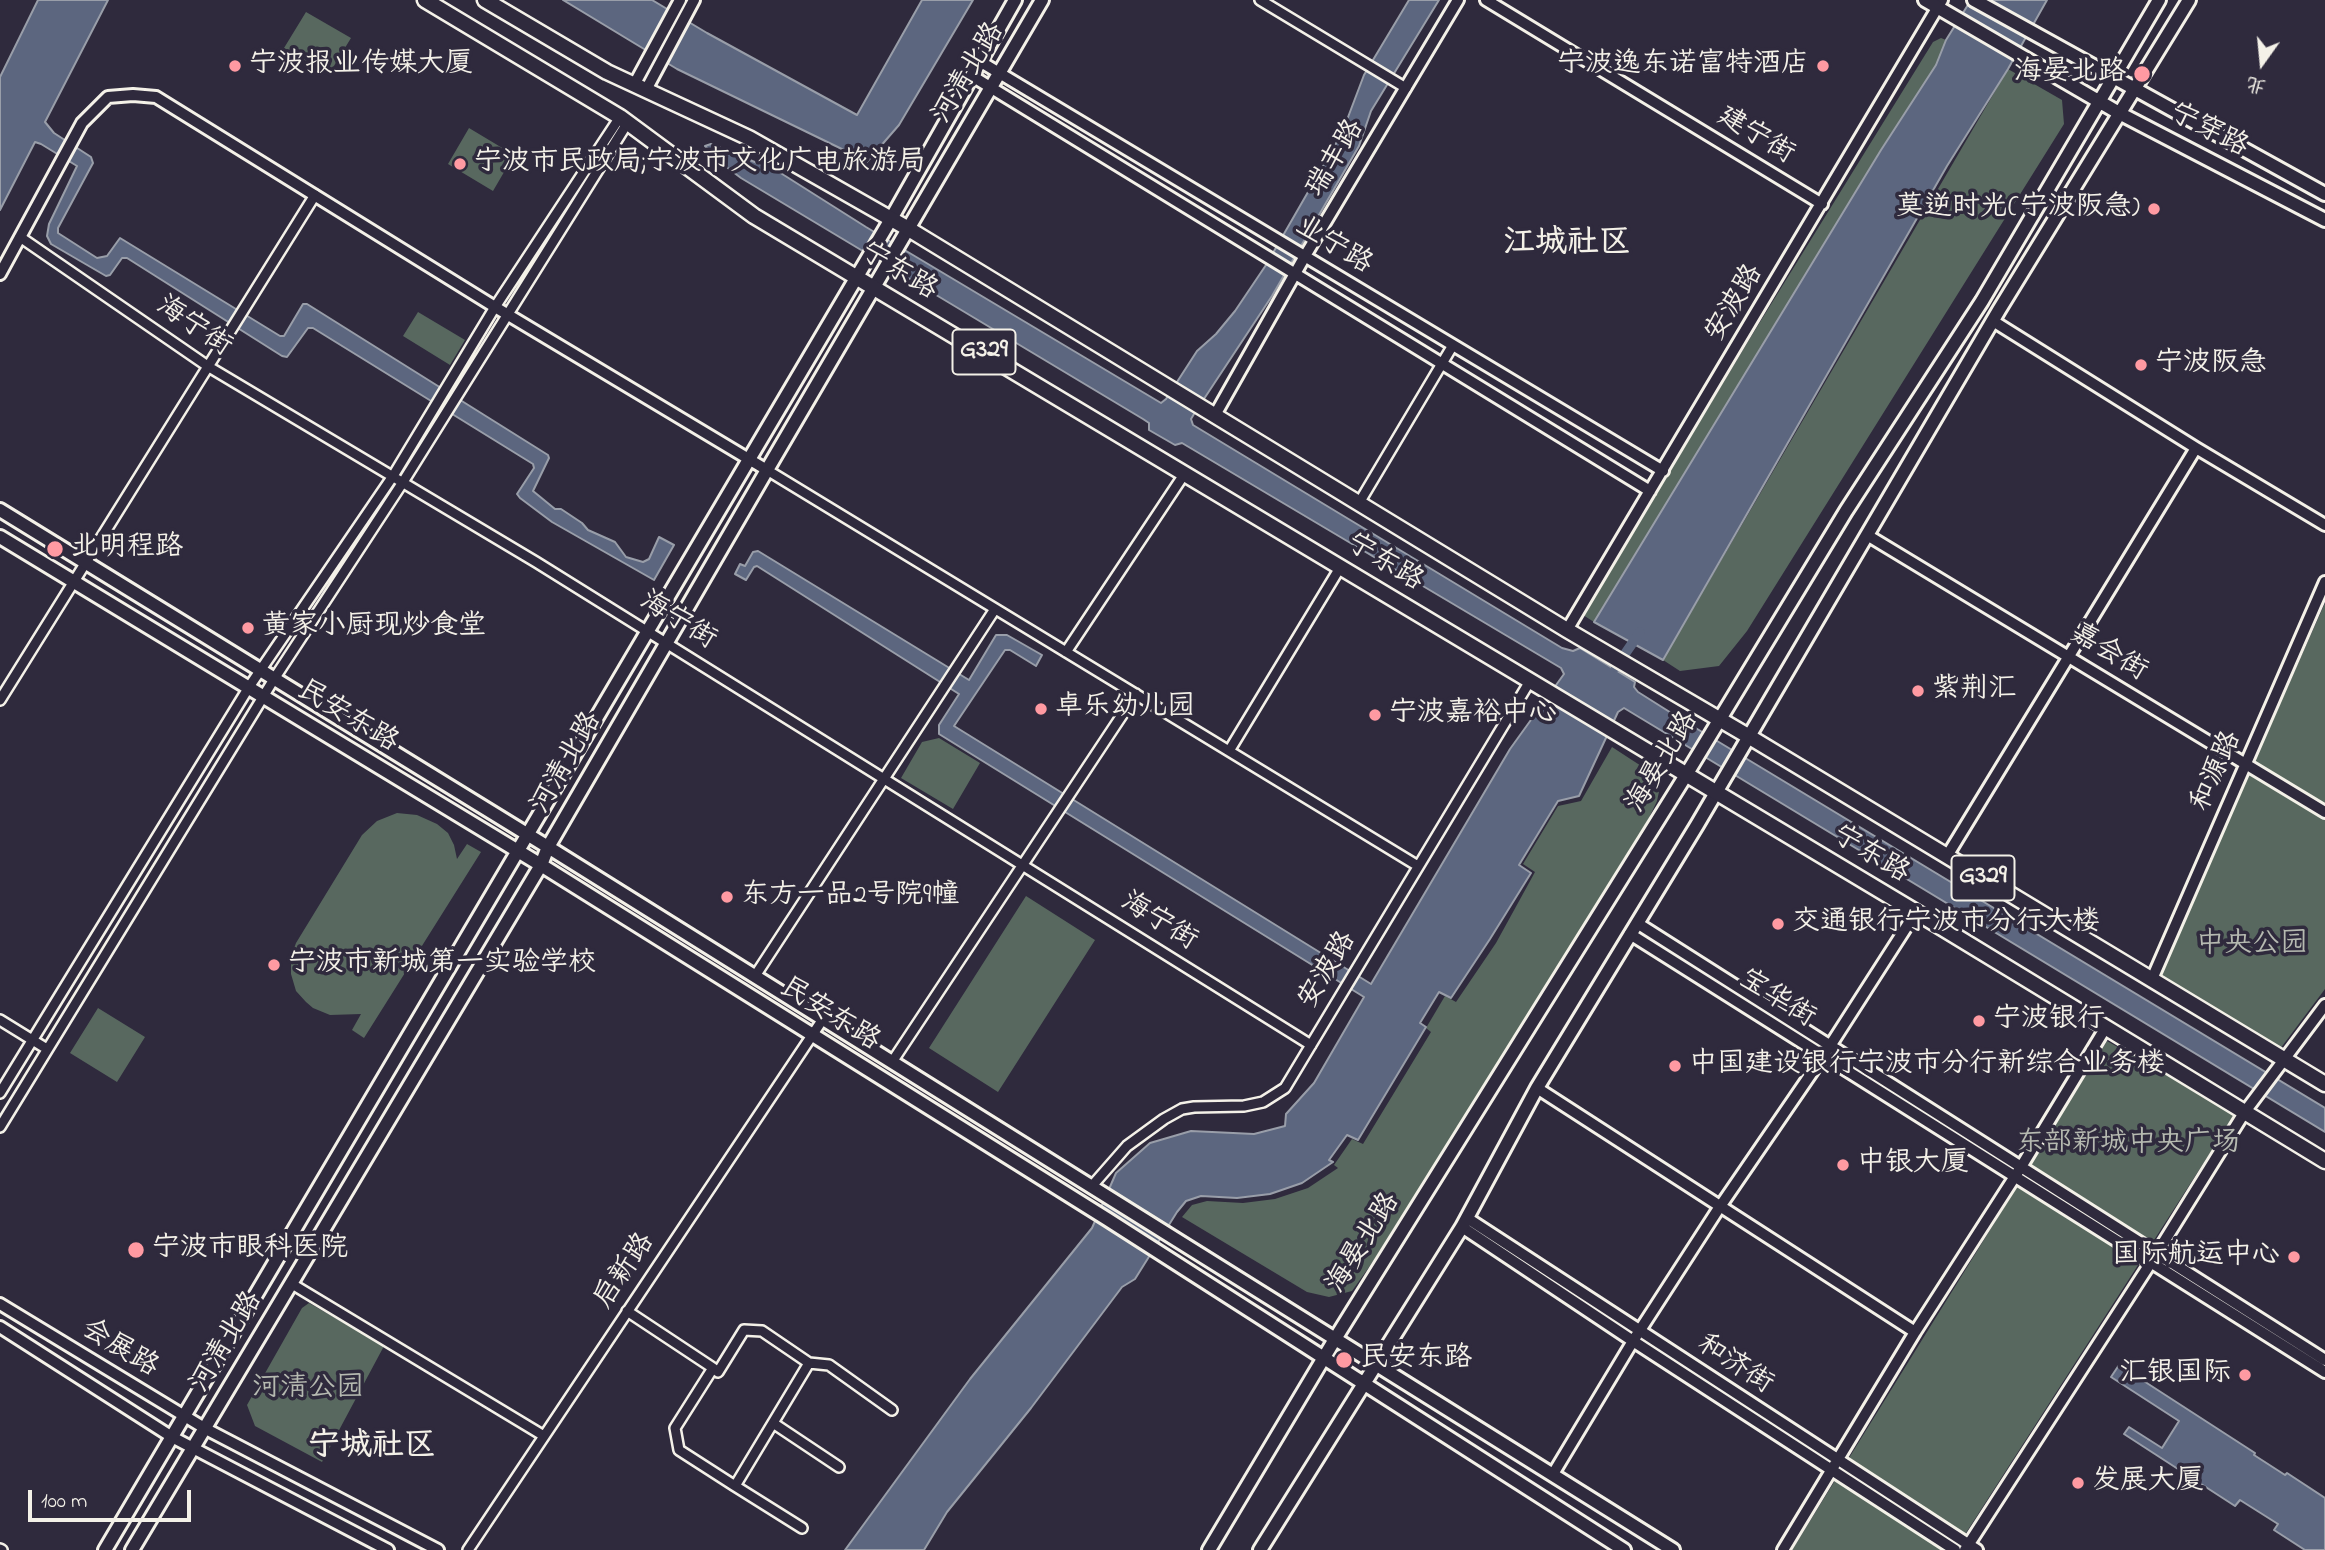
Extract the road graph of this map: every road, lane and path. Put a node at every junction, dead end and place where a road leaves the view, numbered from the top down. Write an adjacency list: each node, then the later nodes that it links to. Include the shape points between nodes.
1 (425, 0): 25 (main road, 宁东路 / G329)
2 (485, 0): 19 (main road, 宁东路 / G329)
3 (680, 0): 19 (street)
4 (694, 0): 19 (street)
5 (1015, 0): 15 (main road, 河清北路)
6 (1042, 0): 16 (main road, 河清北路)
7 (1260, 0): 21 (street)
8 (1458, 0): 21 (street, 瑞丰路)
9 (1486, 0): 28 (street, 建宁街)
10 (1925, 0): 14 (main road, 宁穿路)
11 (1973, 0): 18 (main road, 宁穿路)
12 (2159, 0): 18 (main road, 海晏北路)
13 (2189, 0): 22 (main road, 海晏北路)
14 (1940, 4): 23 (main road, 宁穿路); 28 (street, 安波路)
15 (981, 62): 16 (street, 业宁路); 17 (main road, 河清北路)
16 (999, 73): 20 (main road, 河清北路); 33 (street, 业宁路)
17 (972, 76): 20 (street, 业宁路); 29 (main road, 河清北路)
18 (2112, 78): 22 (main road, 宁穿路); 23 (main road, 海晏北路)
19 (640, 87): 29 (main road, 宁东路 / G329, via 749,138)
20 (991, 87): 31 (main road, 河清北路); 35 (street, 业宁路)
21 (1406, 88): 33 (street, 瑞丰路)
22 (2134, 89): 24 (main road, 海晏北路); 26 (main road, 宁穿路)
23 (2099, 102): 24 (main road, 宁穿路); 75 (main road, 海晏北路, via 1982,302 1846,511)
24 (2119, 113): 30 (main road, 宁穿路); 40 (main road, 海晏北路)
25 (624, 119): 36 (main road, 宁东路 / G329, via 754,216); 38 (street); 39 (street)
26 (2325, 194)
27 (315, 195): 32 (street, via 156,97 108,97 82,123); 38 (street); 43 (street)
28 (1822, 204): 48 (street, 安波路)
29 (891, 219): 31 (main road, 宁东路 / G329); 36 (main road, 河清北路)
30 (2325, 220)
31 (907, 228): 37 (main road, 河清北路); 44 (main road, 宁东路 / G329)
32 (20, 237): 34 (street); 43 (street, 海宁街)
33 (1305, 256): 35 (street, 瑞丰路); 41 (street, 业宁路)
34 (0, 274)
35 (1295, 274): 42 (street, 业宁路); 44 (street, 瑞丰路)
36 (856, 276): 37 (main road, 宁东路 / G329); 46 (main road, 河清北路)
37 (874, 287): 47 (main road, 河清北路); 49 (main road, 宁东路 / G329)
38 (495, 307): 39 (street); 50 (street)
39 (507, 314): 46 (street); 51 (street)
40 (1993, 321): 45 (street); 56 (main road, 海晏北路)
41 (1453, 345): 42 (street); 48 (street, 业宁路)
42 (1442, 364): 52 (street, 业宁路); 53 (street)
43 (209, 367): 50 (street, 海宁街); 58 (street)
44 (1215, 415): 53 (main road, 宁东路 / G329)
45 (2196, 448): 55 (street); 67 (street)
46 (749, 459): 47 (street); 64 (main road, 河清北路)
47 (767, 470): 62 (street); 65 (main road, 河清北路)
48 (1662, 471): 52 (street, 安波路)
49 (1185, 473): 59 (main road, 宁东路 / G329); 66 (street)
50 (393, 476): 51 (street, 海宁街); 68 (street)
51 (402, 482): 64 (street, 海宁街); 69 (street)
52 (1650, 491): 63 (street, 安波路)
53 (1359, 503): 63 (main road, 宁东路 / G329)
54 (0, 510): 58 (main road, 民安东路)
55 (2325, 525)
56 (1867, 535): 67 (street, 嘉会街); 76 (main road, 海晏北路)
57 (0, 537): 61 (main road, 民安东路)
58 (86, 563): 61 (street); 68 (main road, 民安东路)
59 (1341, 566): 70 (main road, 宁东路 / G329); 77 (street)
60 (2325, 582): 78 (street, 和源路)
61 (74, 583): 71 (main road, 民安东路); 74 (street)
62 (995, 609): 66 (street); 80 (street)
63 (1567, 630): 75 (main road, 宁东路 / G329)
64 (647, 631): 65 (street, 海宁街); 83 (main road, 河清北路)
65 (667, 642): 80 (street, 海宁街); 84 (main road, 河清北路)
66 (1066, 652): 72 (street)
67 (2069, 657): 78 (street, 嘉会街); 86 (street)
68 (260, 670): 69 (main road, 民安东路); 71 (street)
69 (274, 679): 73 (street); 83 (main road, 民安东路)
70 (1530, 681): 79 (main road, 宁东路 / G329); 89 (street, 安波路)
71 (249, 687): 73 (main road, 民安东路); 99 (street)
72 (1136, 694): 77 (street); 88 (street)
73 (264, 695): 85 (main road, 民安东路); 102 (street)
74 (0, 700)
75 (1719, 719): 76 (main road, 宁东路 / G329); 79 (main road, 海晏北路)
76 (1748, 736): 81 (main road, 海晏北路); 86 (main road, 宁东路 / G329)
77 (1229, 751): 89 (street)
78 (2246, 764): 82 (street, 嘉会街); 93 (street, 和源路)
79 (1686, 775): 81 (main road, 宁东路 / G329); 123 (main road, 海晏北路)
80 (883, 778): 88 (street, 海宁街); 92 (street)
81 (1715, 793): 90 (main road, 宁东路 / G329); 91 (main road, 海晏北路)
82 (2325, 812)
83 (527, 834): 84 (main road, 民安东路); 85 (main road, 河清北路)
84 (548, 847): 87 (main road, 河清北路); 92 (main road, 民安东路)
85 (517, 851): 87 (main road, 民安东路); 132 (main road, 河清北路)
86 (1947, 856): 93 (main road, 宁东路 / G329)
87 (541, 865): 98 (main road, 民安东路); 117 (main road, 河清北路)
88 (1023, 865): 100 (street, 海宁街); 105 (street)
89 (1418, 866): 100 (street, 安波路)
90 (1916, 912): 97 (main road, 宁东路 / G329); 101 (street)
91 (1634, 929): 101 (street, 宝华街); 103 (street, 宝华街); 107 (main road, 海晏北路)
92 (755, 976): 95 (main road, 民安东路)
93 (2151, 979): 104 (main road, 宁东路 / G329)
94 (2325, 1005): 104 (street)
95 (823, 1019): 98 (street, 启新路); 105 (main road, 民安东路)
96 (0, 1020): 99 (street)
97 (2106, 1027): 109 (main road, 宁东路 / G329); 112 (street)
98 (812, 1035): 119 (street, 启新路); 124 (main road, 民安东路)
99 (33, 1041): 102 (street); 108 (street)
100 (1311, 1045): 113 (street, 安波路, via 1277,1095 1244,1106 1182,1109 1127,1146)
101 (1830, 1046): 103 (street); 112 (street, 宝华街)
102 (47, 1049): 110 (street)
103 (1824, 1056): 112 (street, 宝华街); 114 (street)
104 (2284, 1059): 106 (main road, 宁东路 / G329); 109 (street)
105 (892, 1062): 113 (main road, 民安东路)
106 (2325, 1084)
107 (1537, 1088): 114 (street); 115 (main road, 海晏北路)
108 (0, 1093)
109 (2244, 1113): 111 (main road, 宁东路 / G329); 116 (street)
110 (0, 1127)
111 (2325, 1161)
112 (2018, 1172): 116 (street, 宝华街); 121 (street)
113 (1091, 1187): 123 (main road, 民安东路)
114 (1721, 1207): 121 (street); 122 (street)
115 (1465, 1222): 122 (street, 和济街); 127 (main road, 海晏北路)
116 (2154, 1258): 125 (street, 宝华街); 129 (street, 宝华街); 143 (street)
117 (292, 1284): 134 (main road, 河清北路); 135 (street)
118 (0, 1304): 132 (street, 会展路)
119 (627, 1311): 128 (street); 135 (street, 启新路)
120 (0, 1327): 136 (street, 会展路)
121 (1915, 1332): 139 (street)
122 (1636, 1336): 139 (street, 和济街); 140 (street)
123 (1335, 1339): 124 (main road, 海晏北路); 127 (main road, 民安东路)
124 (1325, 1357): 130 (main road, 民安东路); 149 (main road, 海晏北路)
125 (2325, 1360)
126 (809, 1363): 128 (street, via 762,1331 744,1330 718,1372); 131 (street, via 828,1365); 133 (street)
127 (1375, 1364): 130 (main road, 海晏北路); 140 (main road, 民安东路)
128 (713, 1368): 141 (street, via 675,1428 679,1450)
129 (2325, 1372)
130 (1364, 1383): 150 (main road, 海晏北路); 151 (main road, 民安东路)
131 (892, 1410)
132 (184, 1416): 134 (street, 会展路); 136 (main road, 河清北路)
133 (773, 1423): 138 (street); 141 (street)
134 (206, 1429): 137 (main road, 河清北路); 147 (street, 会展路)
135 (544, 1436): 148 (street, 启新路)
136 (172, 1437): 137 (street, 会展路); 144 (main road, 河清北路)
137 (194, 1449): 145 (main road, 河清北路); 146 (street, 会展路)
138 (839, 1466)
139 (1835, 1466): 143 (street, 和济街); 153 (street); 154 (street, 和济街)
140 (1553, 1474): 152 (main road, 民安东路)
141 (735, 1486): 142 (street)
142 (802, 1528)
143 (1970, 1548)
144 (106, 1550)
145 (132, 1550)
146 (388, 1550)
147 (438, 1550)
148 (468, 1550)
149 (1209, 1550)
150 (1260, 1550)
151 (1624, 1550)
152 (1673, 1550)
153 (1783, 1550)
154 (1955, 1550)

